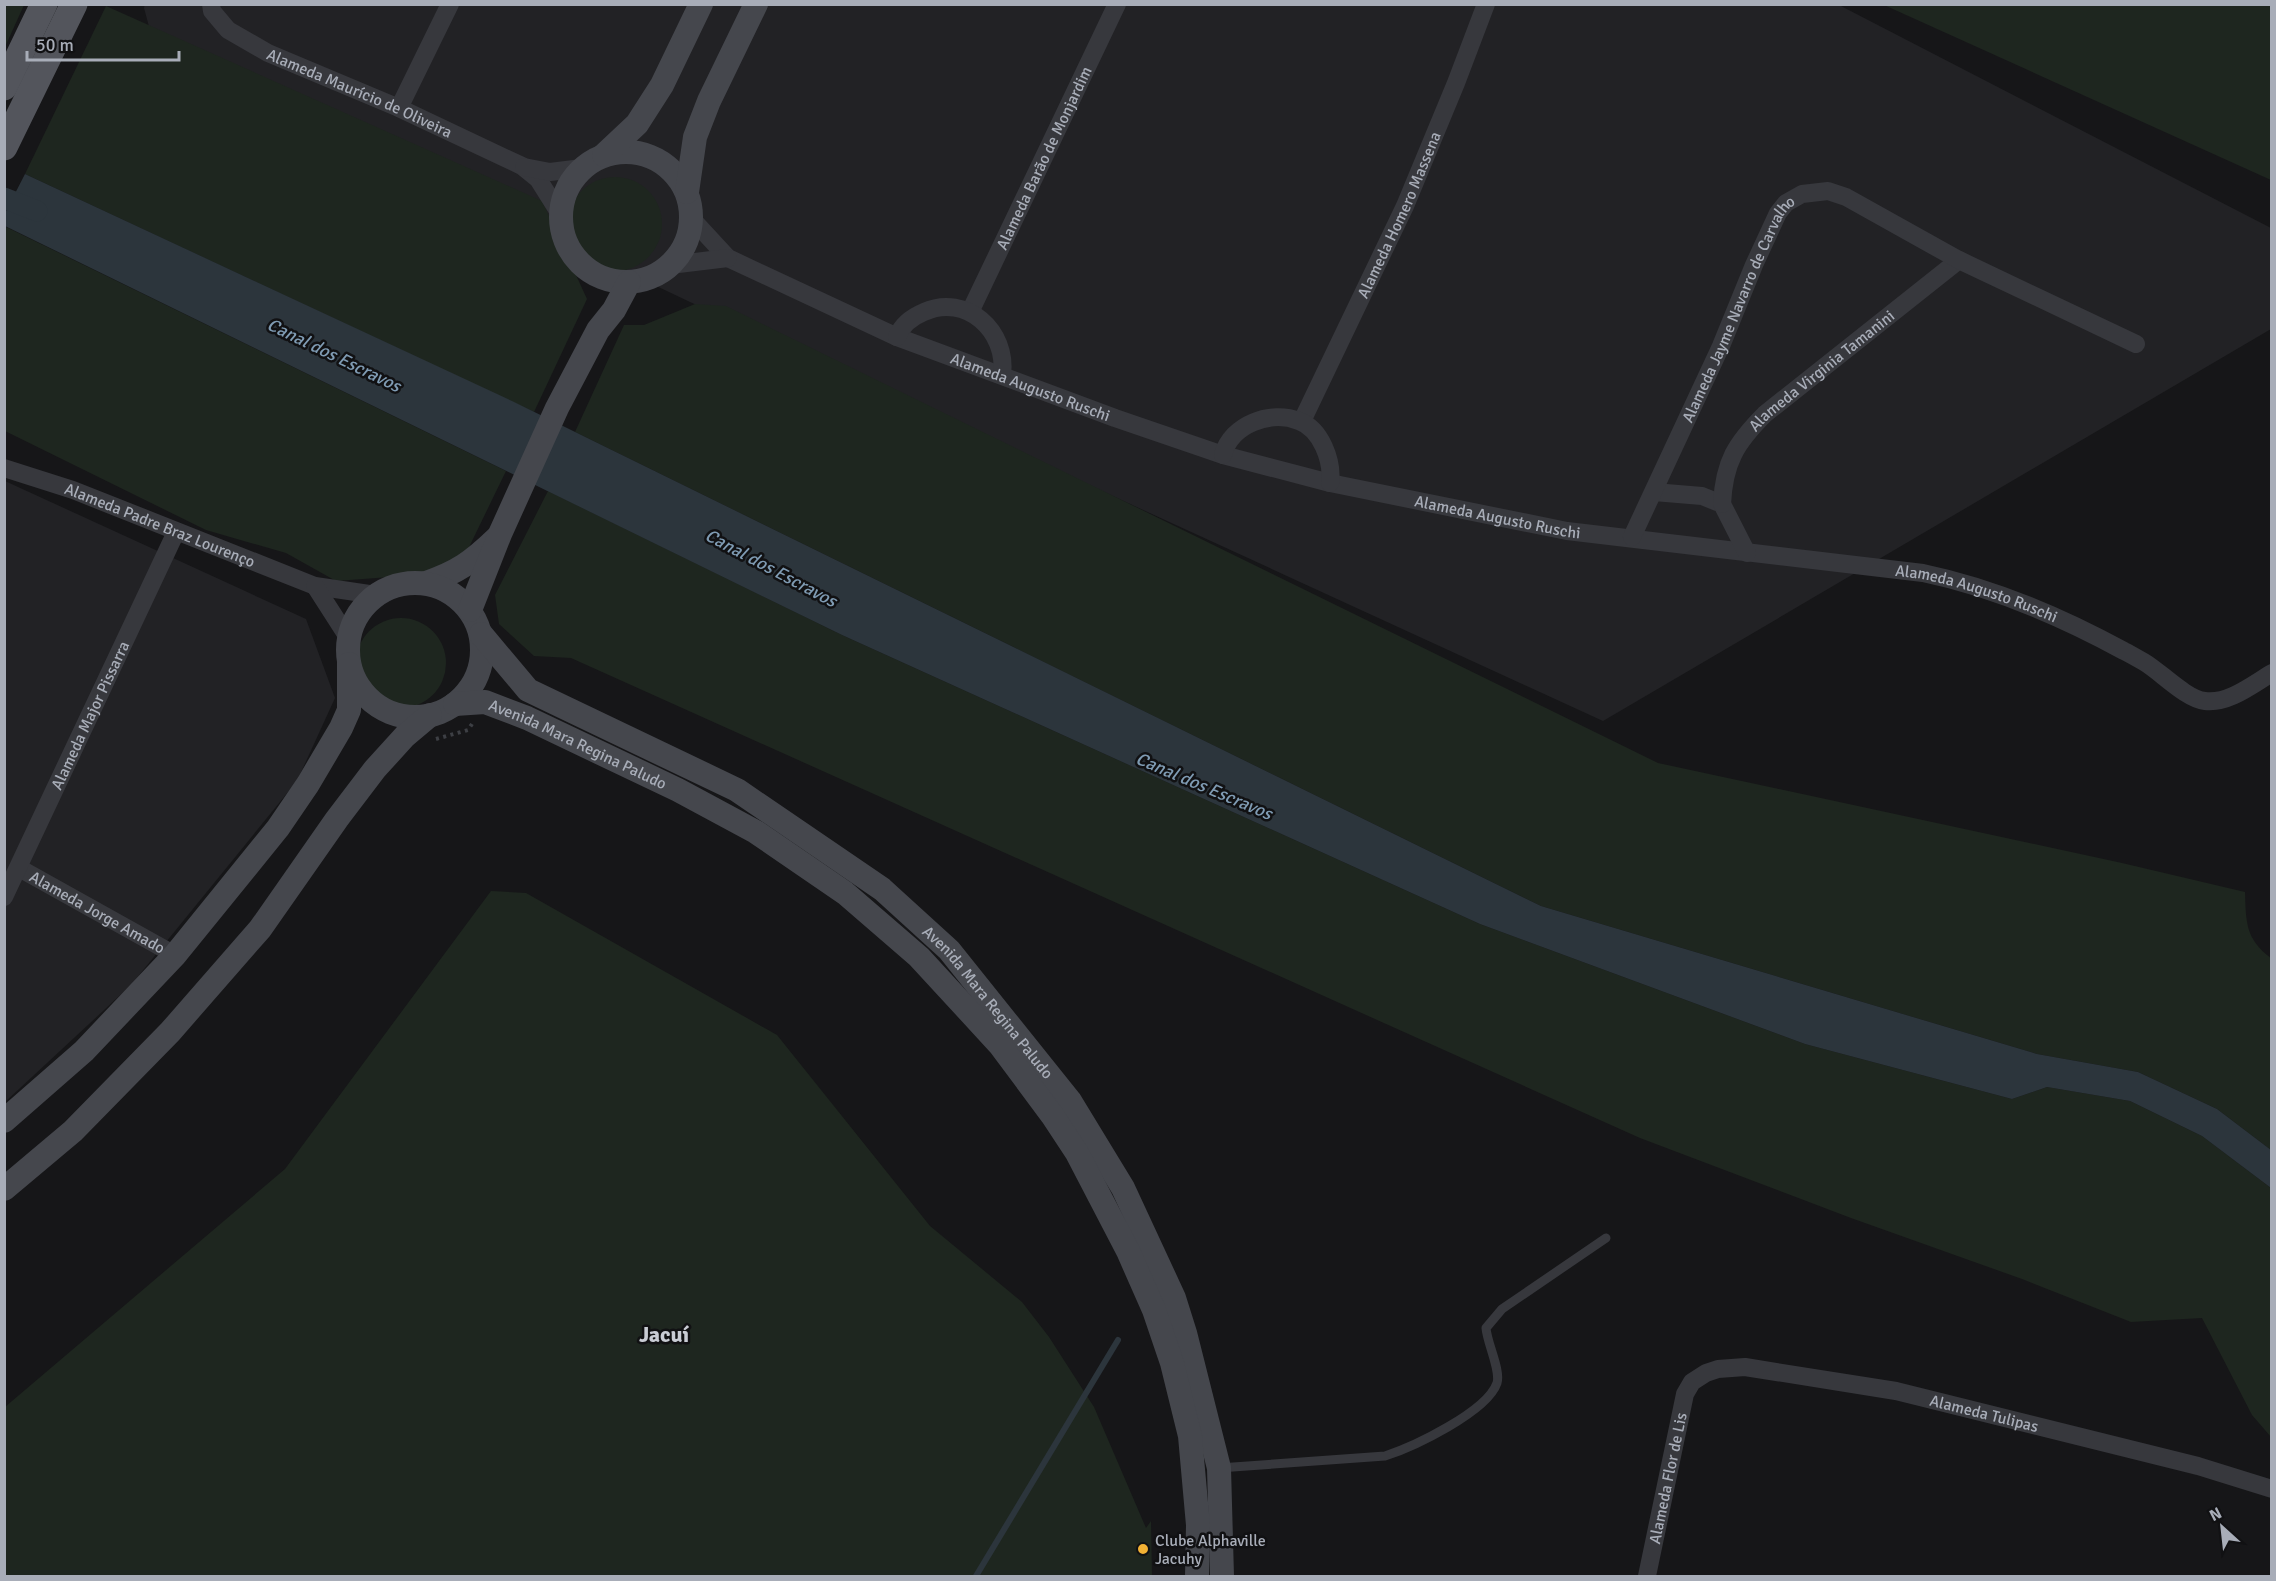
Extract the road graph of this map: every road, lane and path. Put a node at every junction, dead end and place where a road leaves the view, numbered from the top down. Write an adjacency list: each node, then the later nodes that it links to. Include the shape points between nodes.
1 (44, 4): 9 (main road)
2 (74, 4): 11 (main road)
3 (211, 4): 10 (street, Alameda Maurício de Oliveira, via 228,30 268,53)
4 (450, 4): 10 (street)
5 (701, 4): 12 (street, via 662,86 637,124)
6 (756, 4): 15 (street, via 695,137)
7 (1117, 4): 23 (street, Alameda Barão de Monjardim)
8 (1486, 4): 28 (street, Alameda Homero Massena, via 1405,206)
9 (4, 87)
10 (399, 108): 13 (street, Alameda Maurício de Oliveira)
11 (7, 141)
12 (604, 155): 14 (street); 15 (street, via 623,151 643,153 662,161 677,174)
13 (522, 166): 14 (street, Alameda Maurício de Oliveira, via 550,172); 16 (street, Alameda Maurício de Oliveira, via 538,179)
14 (582, 168): 16 (street, via 563,197)
15 (687, 192): 17 (street)
16 (560, 214): 21 (street, via 563,235 572,254 586,269)
17 (692, 219): 18 (street, Alameda Augusto Ruschi); 20 (street, via 686,244)
18 (728, 258): 20 (street); 25 (street, Alameda Augusto Ruschi)
19 (1959, 260): 26 (street, Alameda Jayme Navarro de Carvalho); 32 (street, Alameda Jayme Navarro de Carvalho, via 1873,211 1828,191 1802,194 1786,204 1768,232); 33 (street, Alameda Virginia Tamanini, via 1743,435 1726,470)
20 (670, 265): 22 (street, via 651,277)
21 (605, 279): 22 (street); 24 (street)
22 (629, 282): 24 (street)
23 (970, 312): 25 (street, via 933,308 909,321); 27 (street, via 995,336 1002,350)
24 (598, 330): 35 (street, via 557,408)
25 (897, 336): 27 (street, Alameda Augusto Ruschi)
26 (2136, 344)
27 (1002, 375): 29 (street, Alameda Augusto Ruschi)
28 (1302, 422): 29 (street, via 1278,417 1254,421 1229,441); 31 (street, via 1325,448)
29 (1223, 455): 31 (street, Alameda Augusto Ruschi)
30 (4, 468): 34 (street, Alameda Padre Braz Lourenço, via 73,490)
31 (1330, 483): 36 (street, Alameda Augusto Ruschi, via 1567,531)
32 (1654, 492): 33 (street, via 1702,496); 36 (street, Alameda Jayme Navarro de Carvalho)
33 (1722, 504): 37 (street)
34 (176, 532): 39 (street, Alameda Padre Braz Lourenço); 50 (street, Alameda Major Pissarra)
35 (500, 534): 38 (street, via 468,564); 41 (street)
36 (1632, 537): 37 (street, Alameda Augusto Ruschi)
37 (1747, 553): 45 (street, Alameda Augusto Ruschi, via 1962,581 2038,608 2094,635 2144,662 2202,701 2236,694)
38 (426, 584): 40 (street, via 391,587); 41 (street, via 443,588)
39 (315, 586): 40 (street, Alameda Padre Braz Lourenço); 43 (street)
40 (376, 596): 43 (street, via 354,622)
41 (470, 610): 42 (street)
42 (481, 634): 47 (street, via 481,665 466,693); 57 (street, Avenida Mara Regina Paludo, via 528,690 736,790 882,889 948,950 1070,1101 1123,1188 1177,1307)
43 (349, 639): 44 (street)
44 (349, 664): 48 (street, via 358,685 373,702 400,715); 52 (street, via 349,710 328,752 278,828)
45 (2271, 673)
46 (485, 702): 47 (street, Avenida Mara Regina Paludo); 49 (path, via 468,730); 59 (street, Avenida Mara Regina Paludo, via 678,790 756,832 815,871 919,957 1000,1045 1077,1153 1119,1231 1154,1310 1190,1436 1198,1526)
47 (454, 704): 48 (street)
48 (430, 715): 54 (street, via 375,769 260,929 170,1032 73,1131)
49 (426, 742)
50 (19, 868): 51 (street, Alameda Major Pissarra); 52 (street, Alameda Jorge Amado)
51 (4, 897)
52 (175, 955): 53 (street, via 84,1051)
53 (4, 1121)
54 (4, 1189)
55 (1606, 1238): 57 (lane, via 1491,1320 1485,1328 1497,1382 1478,1406 1454,1424 1385,1456)
56 (1692, 1382): 58 (street, Alameda Tulipas, via 1718,1369 1745,1367 1896,1391 2198,1466); 61 (street, Alameda Flor de Lis, via 1680,1409)
57 (1219, 1468): 60 (street, Avenida Mara Regina Paludo)
58 (2271, 1489)
59 (1197, 1576)
60 (1222, 1576)
61 (1647, 1576)

